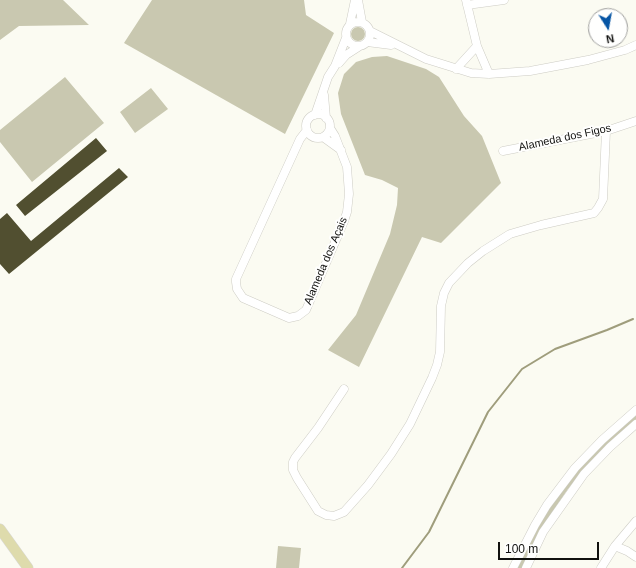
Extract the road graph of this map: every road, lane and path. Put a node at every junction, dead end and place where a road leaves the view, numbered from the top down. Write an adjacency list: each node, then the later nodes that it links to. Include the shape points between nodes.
1 (355, 0): 6 (street)
2 (358, 0): 5 (street)
3 (504, 0): 4 (street)
4 (466, 3): 12 (street)
5 (362, 22): 6 (street); 7 (street)
6 (350, 24): 8 (street, via 346,30)
7 (370, 31): 9 (street); 10 (street)
8 (346, 38): 9 (street, via 351,44); 13 (street)
9 (363, 44): 10 (street); 13 (street)
10 (398, 45): 14 (street)
11 (636, 45): 15 (street, via 588,60)
12 (477, 46): 14 (street); 15 (street)
13 (335, 66): 16 (street, via 328,77)
14 (456, 70): 15 (street)
15 (489, 74)
16 (324, 92): 17 (street); 18 (street)
17 (315, 115): 18 (street); 23 (street, via 307,122)
18 (326, 118): 22 (street)
19 (636, 121): 20 (street, Alameda dos Figos)
20 (626, 124): 21 (street, Alameda dos Figos); 24 (street, Alameda dos Figos)
21 (636, 125)
22 (330, 128): 25 (street, via 329,132); 26 (street, Alameda dos Açais)
23 (306, 130): 25 (street, via 311,136); 28 (street, Alameda dos Açais)
24 (606, 131): 27 (street, Alameda dos Figos); 29 (street, via 603,199 594,214 510,234 468,263 449,283 441,306 440,352 437,365 410,424 368,485 344,512 334,516 318,510 297,478 293,462)
25 (319, 137): 26 (street); 28 (street, via 304,144)
26 (341, 151): 28 (street, Alameda dos Açais, via 347,167 349,184 344,221 306,310 298,316 289,318 243,298 237,289 236,279)
27 (503, 151)
28 (295, 152)
29 (344, 389)
30 (636, 410): 37 (street, via 615,427 575,468 547,505)
31 (636, 424): 38 (street, via 584,474 543,532)
32 (636, 521): 34 (street)
33 (0, 529): 36 (main road)
34 (615, 546): 35 (street); 39 (street)
35 (636, 557)
36 (28, 568)
37 (513, 568)
38 (526, 568)
39 (601, 568)

